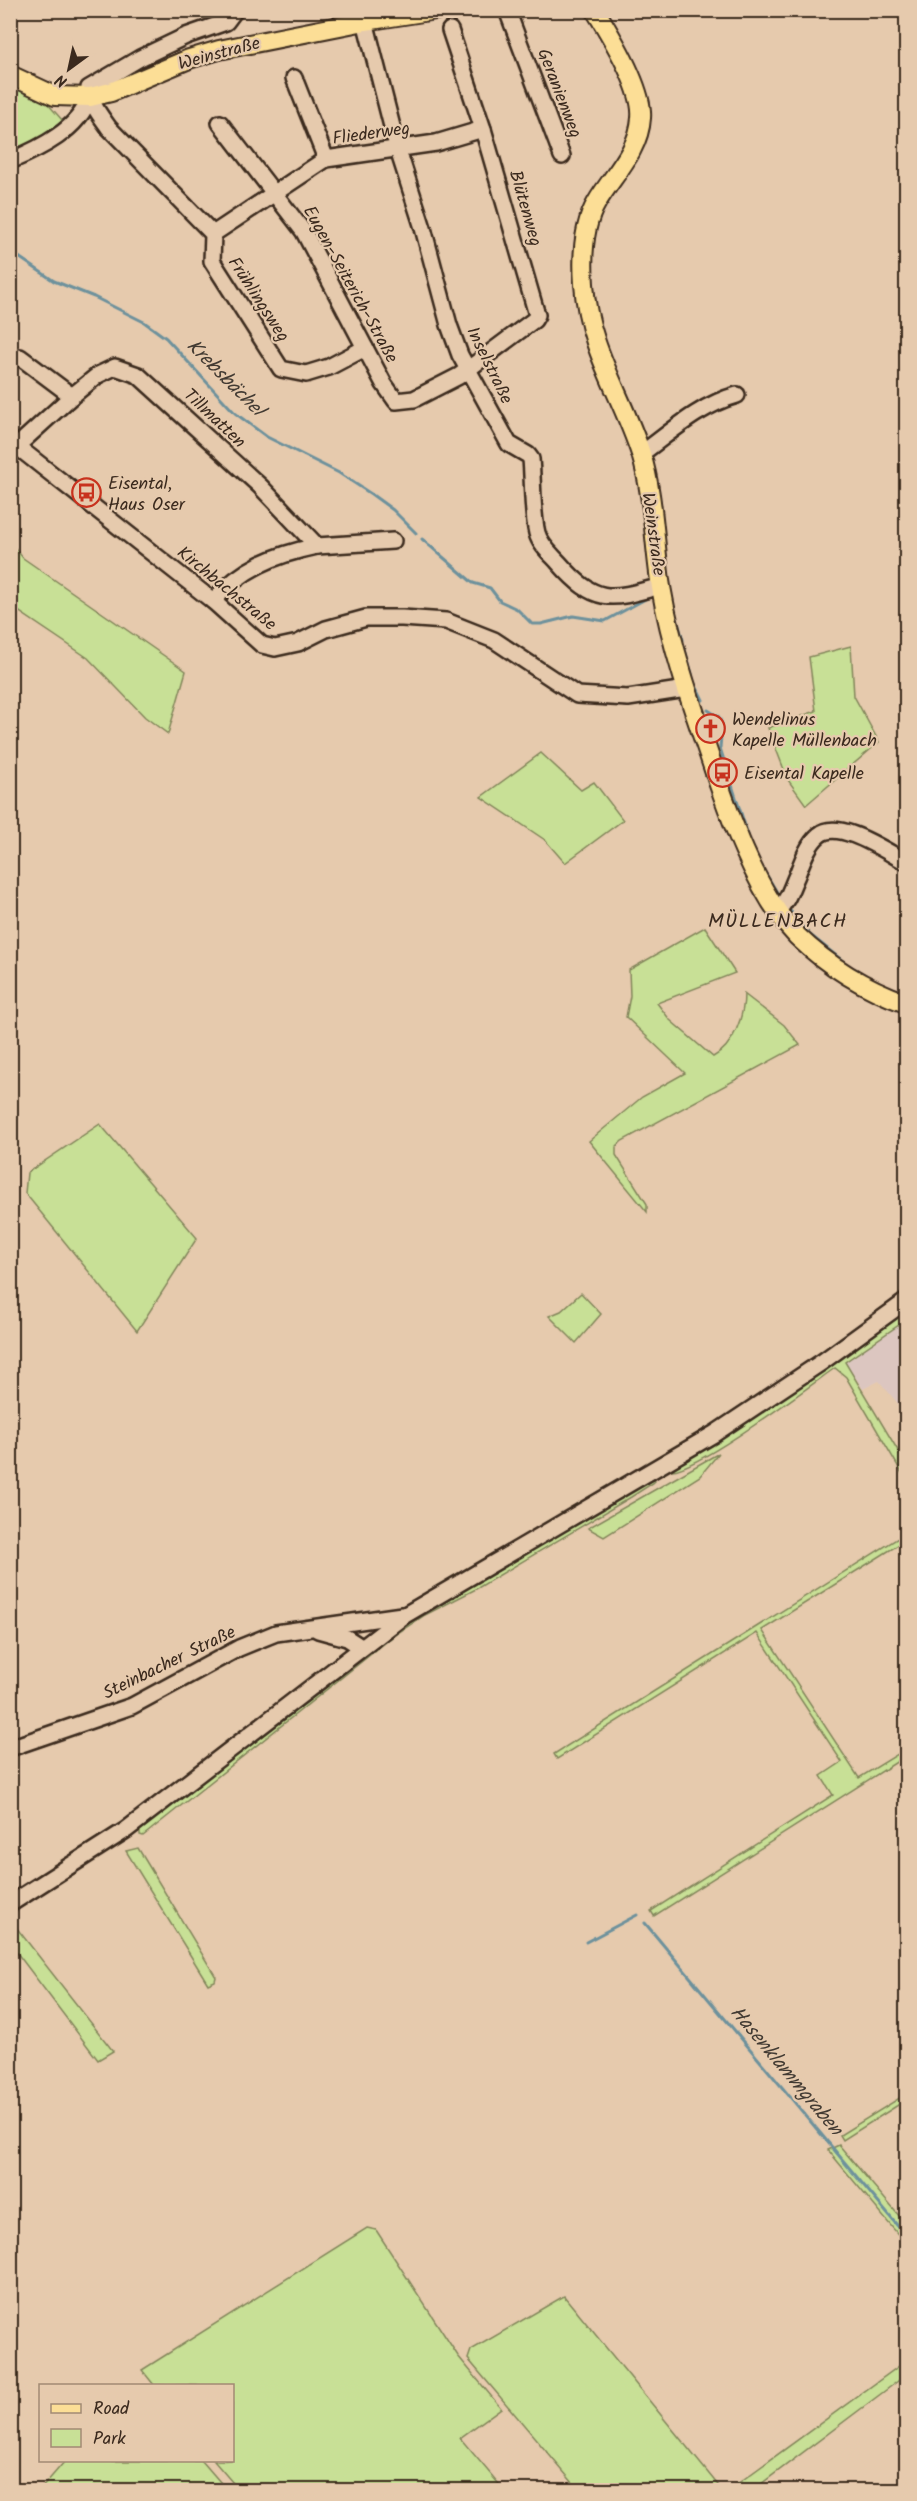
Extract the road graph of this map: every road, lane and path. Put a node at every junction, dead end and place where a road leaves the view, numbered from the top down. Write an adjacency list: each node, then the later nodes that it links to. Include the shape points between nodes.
1 (235, 10): 9 (street, via 225,22 140,58 89,88)
2 (436, 10): 5 (main road, Weinstraße)
3 (507, 10): 13 (street, Geranienweg)
4 (595, 10): 24 (main road, Weinstraße, via 639,98 642,116 638,136 596,204 588,225 584,265 586,313 594,342)
5 (365, 21): 9 (main road, Weinstraße, via 219,50); 12 (street, Inselstraße)
6 (450, 30): 11 (street, Blütenweg)
7 (10, 75): 9 (main road, Weinstraße, via 55,96)
8 (294, 78): 14 (street)
9 (90, 97): 15 (street, via 85,112 53,139); 17 (street, via 109,128)
10 (220, 123): 16 (street, Eugen-Seiterich-Straße)
11 (483, 129): 12 (street, Fliederweg); 20 (street, Blütenweg, via 537,315)
12 (398, 150): 14 (street, Fliederweg); 20 (street, Inselstraße, via 449,325)
13 (562, 156)
14 (326, 159): 16 (street, Fliederweg)
15 (10, 161)
16 (276, 193): 17 (street, Fliederweg); 18 (street, Eugen-Seiterich-Straße, via 304,232)
17 (213, 234): 18 (street, Frühlingsweg, via 212,261 281,369 306,374)
18 (365, 348): 20 (street, Eugen-Seiterich-Straße, via 396,401 414,399)
19 (20, 357): 22 (street)
20 (469, 369): 27 (street, Inselstraße, via 509,444 531,459 537,533 542,544 574,580 597,594 620,597)
21 (737, 395): 24 (street, via 695,414)
22 (72, 396): 23 (street, Tillmatten); 26 (street, Tillmatten, via 115,367 138,375 260,486)
23 (14, 444): 28 (street, Kirchbachstraße)
24 (641, 454): 27 (main road, Weinstraße)
25 (393, 541): 26 (street)
26 (317, 546): 28 (street, via 259,564 227,586)
27 (661, 586): 29 (main road, Weinstraße)
28 (213, 602): 29 (street, Kirchbachstraße, via 262,645 274,648 366,618 446,621 494,640 576,695 628,698)
29 (686, 689): 31 (main road, Weinstraße, via 737,834)
30 (906, 862): 31 (street, via 844,830 830,829 812,843)
31 (782, 906): 32 (main road, Weinstraße, via 796,935 813,950 856,981)
32 (906, 1003)
33 (906, 1301): 34 (street, via 776,1394 661,1466)
34 (405, 1615): 35 (street, Steinbacher Straße); 36 (street)
35 (313, 1629): 36 (street, Steinbacher Straße, via 347,1638); 37 (street, Steinbacher Straße, via 276,1633 239,1648 132,1706)
36 (361, 1647): 38 (street, via 143,1817)
37 (10, 1748)
38 (10, 1904)

